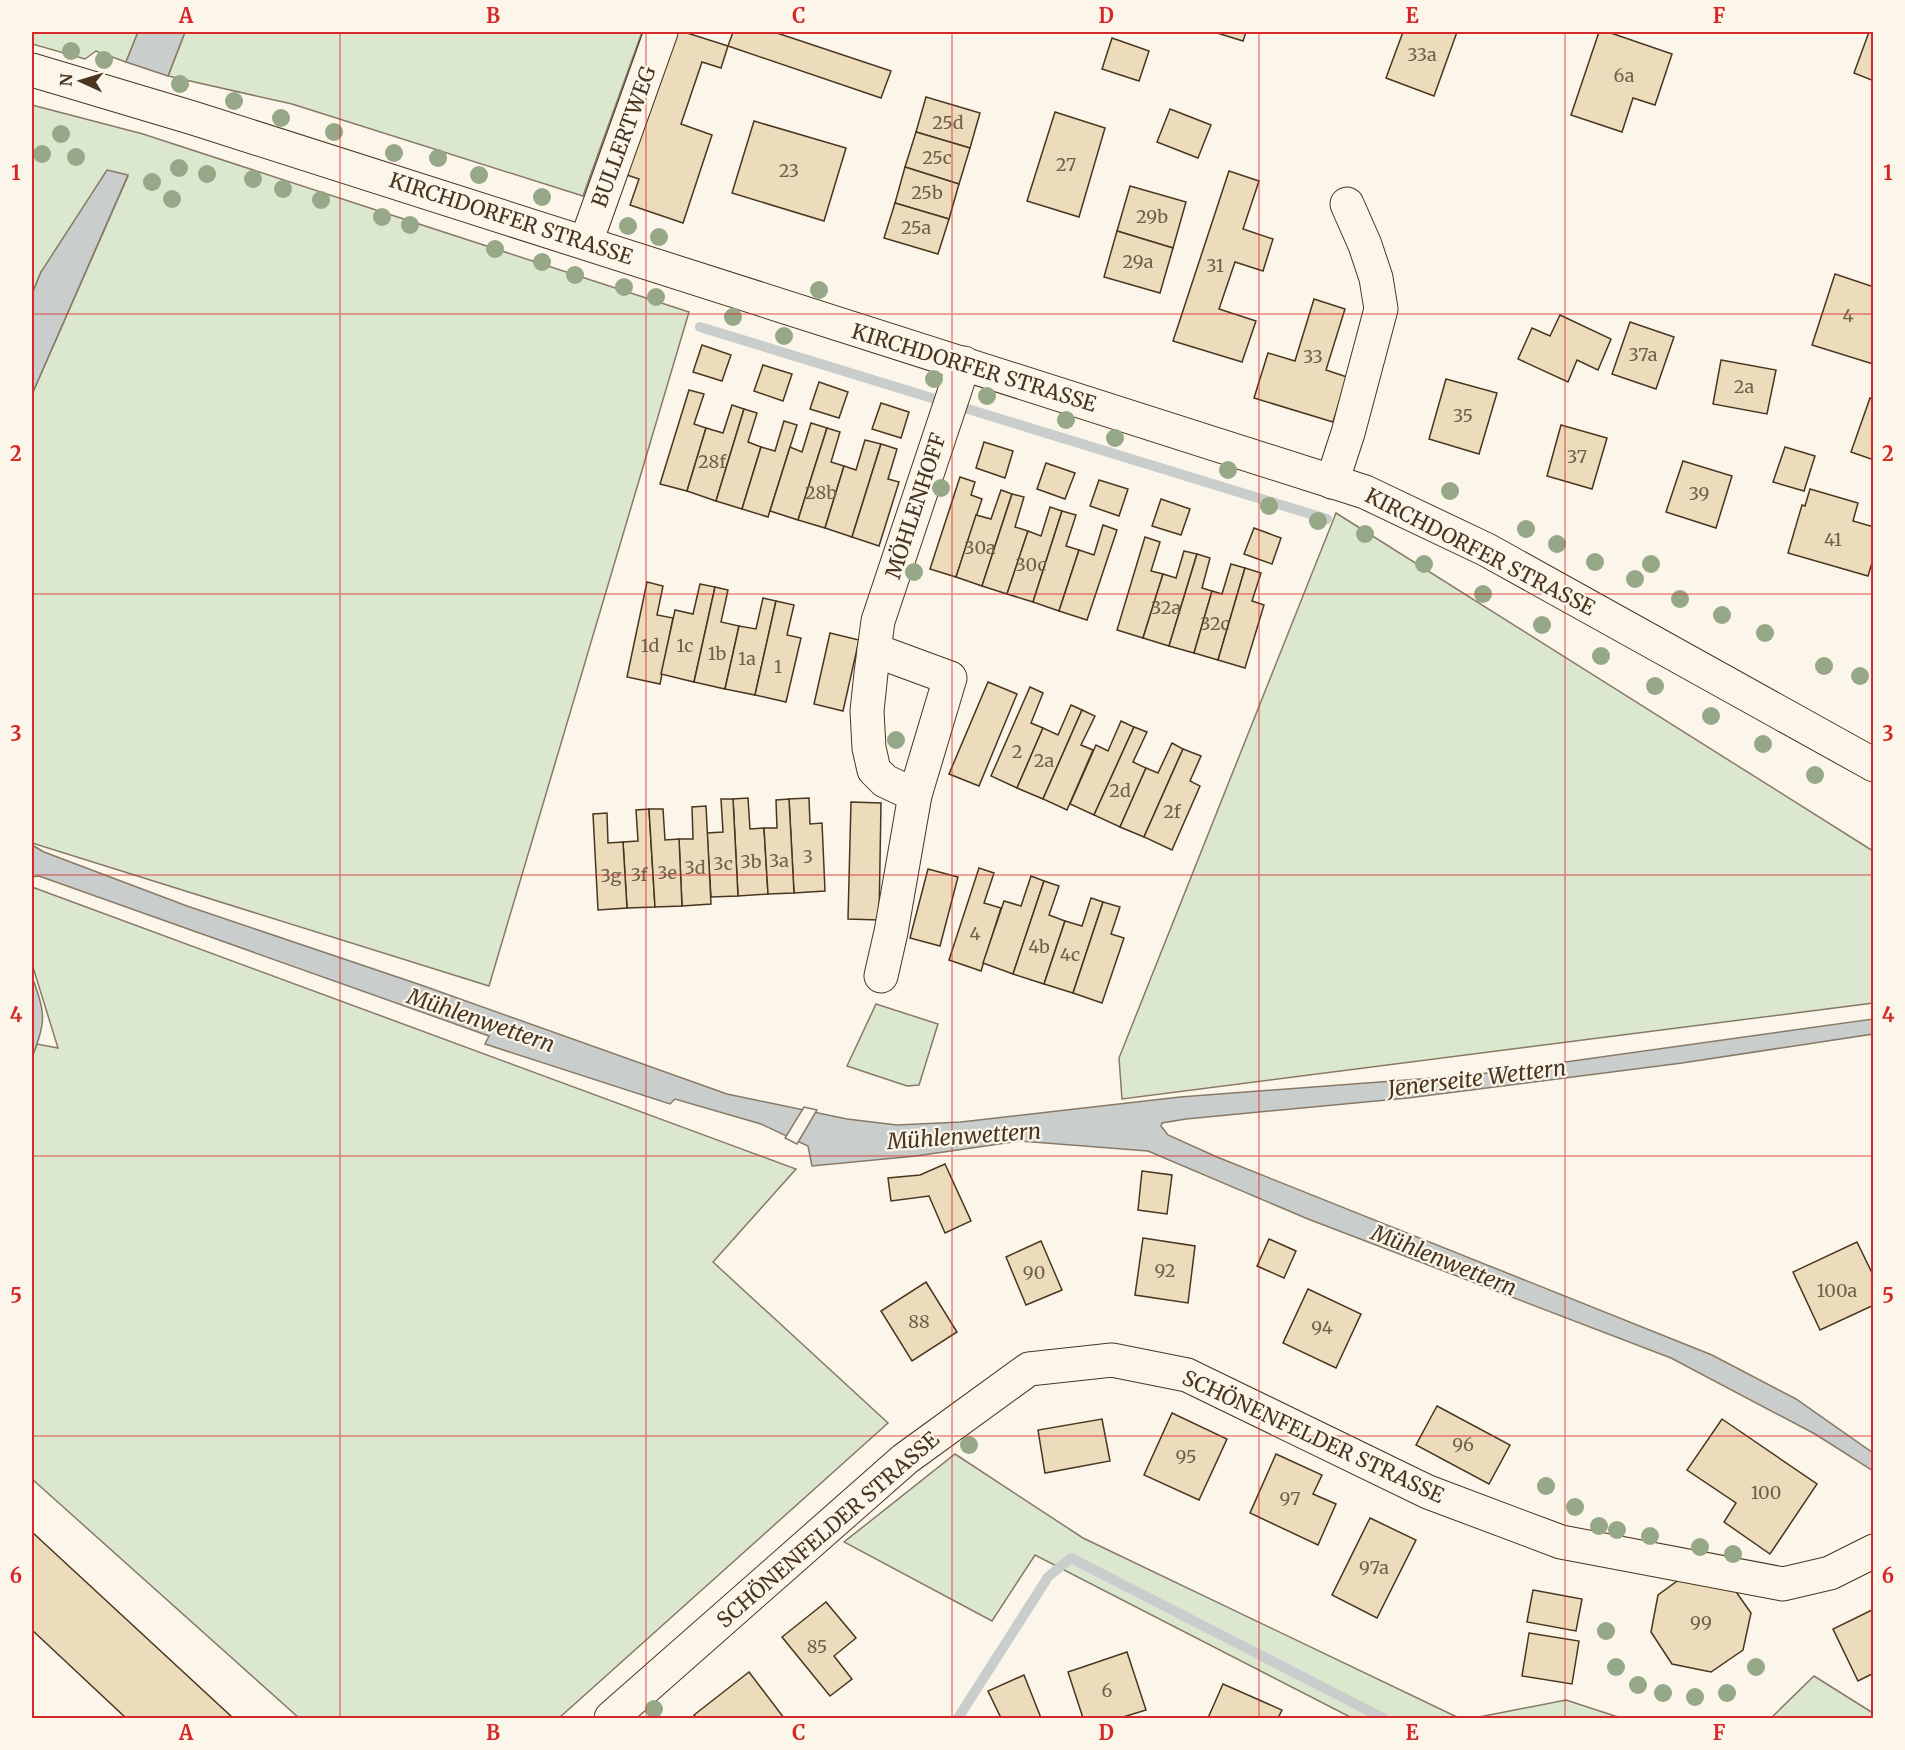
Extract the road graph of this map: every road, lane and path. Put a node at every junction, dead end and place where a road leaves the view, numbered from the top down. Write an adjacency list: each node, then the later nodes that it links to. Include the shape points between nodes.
1 (662, 32): 4 (street, BULLERTWEG)
2 (32, 70): 4 (street, KIRCHDORFER STRASSE)
3 (1347, 204): 6 (street, via 1365,244 1381,309)
4 (586, 242): 5 (street, KIRCHDORFER STRASSE, via 832,324)
5 (954, 389): 6 (street, KIRCHDORFER STRASSE); 7 (street, MÖHLENHOFF, via 878,621)
6 (1332, 482): 8 (street, KIRCHDORFER STRASSE, via 1365,492 1487,550)
7 (874, 650): 9 (street, MÖHLENHOFF, via 867,711 874,771 885,781); 9 (street, via 950,678)
8 (1874, 765)
9 (915, 795): 10 (street)
10 (881, 976)
11 (1874, 1551): 12 (street, SCHÖNENFELDER STRASSE, via 1830,1573 1783,1584 1561,1542 1428,1492 1187,1375 1112,1360 1029,1369 904,1459)
12 (611, 1719)

